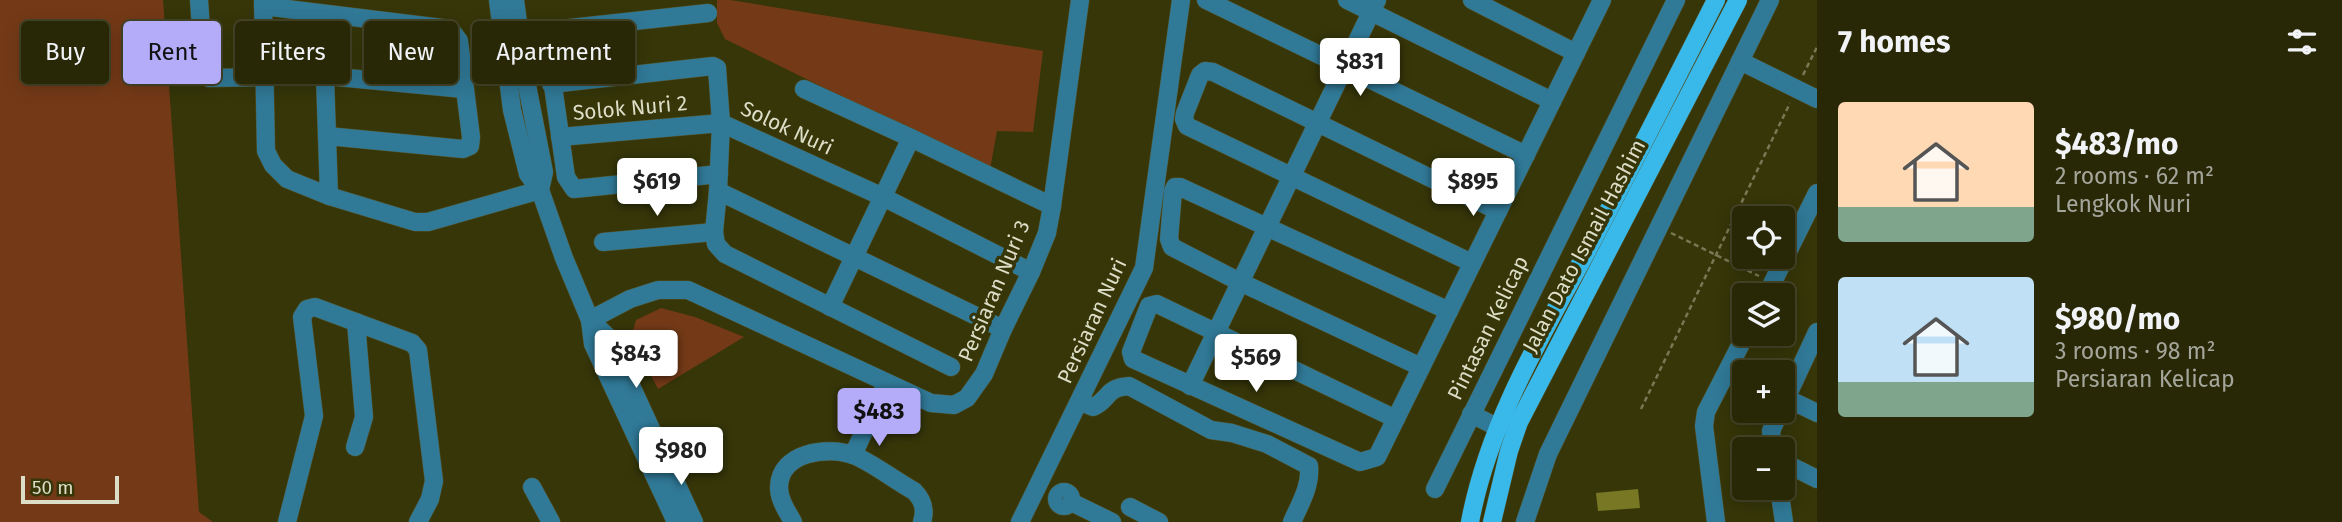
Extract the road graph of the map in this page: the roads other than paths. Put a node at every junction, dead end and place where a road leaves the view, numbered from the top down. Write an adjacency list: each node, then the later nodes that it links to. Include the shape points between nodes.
1 (199, 0): 23 (street, via 204,72 209,78)
2 (498, 0): 40 (street, via 512,110 528,174)
3 (515, 0): 40 (street, via 544,172)
4 (1080, 0): 44 (street, Persiaran Nuri 3)
5 (1181, 0): 67 (street, Persiaran Nuri, via 1144,268)
6 (1206, 0): 21 (street)
7 (1347, 0): 15 (street)
8 (1472, 0): 19 (street)
9 (1602, 0): 19 (street)
10 (1675, 0): 70 (street, Pintasan Kelicap)
11 (1716, 0): 72 (main road, Jalan Dato Ismail Hashim, via 1520,377)
12 (1738, 0): 94 (main road, Jalan Dato Ismail Hashim, via 1519,422)
13 (1770, 0): 20 (street)
14 (263, 3): 17 (street); 28 (street, via 450,29 459,41)
15 (1374, 6): 21 (street); 31 (street)
16 (708, 13): 18 (street, Solok Nuri 2)
17 (263, 21)
18 (635, 21)
19 (1576, 53): 31 (street)
20 (1741, 61): 30 (street); 95 (street, via 1548,454)
21 (1343, 69): 33 (street); 37 (street)
22 (635, 75): 32 (street, via 717,68)
23 (235, 76)
24 (350, 78): 28 (street)
25 (263, 84): 42 (street, via 266,151 273,165 287,179)
26 (325, 84): 34 (street)
27 (551, 84): 35 (street, Solok Nuri 2)
28 (464, 89): 34 (street, via 471,137 470,146 463,149)
29 (804, 89): 36 (street)
30 (1817, 99)
31 (1552, 101): 37 (street)
32 (721, 123): 35 (street, Solok Nuri 2); 39 (street, Solok Nuri); 43 (street, Solok Nuri)
33 (1317, 123): 38 (street); 38 (street, via 1213,72 1200,75 1185,113 1187,126); 45 (street)
34 (327, 136): 42 (street)
35 (560, 137): 39 (street, via 566,177 574,188)
36 (911, 138): 43 (street); 44 (street)
37 (1526, 155): 45 (street)
38 (1291, 177): 46 (street); 50 (street)
39 (719, 183): 47 (street, Solok Nuri); 49 (street)
40 (541, 190): 42 (street, via 428,222); 56 (street)
41 (1817, 192): 53 (street)
42 (329, 195)
43 (883, 197): 49 (street); 51 (street, Solok Nuri)
44 (1052, 206): 51 (street, Persiaran Nuri 3)
45 (1498, 211): 50 (street)
46 (1266, 228): 52 (street); 52 (street, via 1175,187 1172,247); 55 (street)
47 (714, 232): 48 (street); 54 (street, via 716,244 725,254)
48 (604, 243)
49 (854, 257): 54 (street); 58 (street)
50 (1472, 263): 55 (street)
51 (1031, 272): 58 (street, Persiaran Nuri 3)
52 (1240, 282): 59 (street); 63 (street)
53 (1772, 283)
54 (830, 307): 62 (street)
55 (1449, 312): 63 (street)
56 (590, 320): 65 (street, Persiaran Nuri 3, via 658,289 688,290); 84 (street, via 593,344); 85 (street, via 609,338)
57 (356, 322): 73 (street, via 364,417); 81 (street, via 315,307 302,317 314,415); 82 (street, via 412,342 418,350 434,481)
58 (1003, 329): 65 (street, Persiaran Nuri 3, via 984,374 967,398 954,405 931,403)
59 (1215, 333): 66 (street); 66 (street, via 1152,303 1149,306 1130,356); 71 (street)
60 (1815, 341): 64 (street)
61 (1740, 346): 96 (street, via 1706,412 1704,426)
62 (951, 367)
63 (1421, 367): 71 (street)
64 (1795, 381)
65 (886, 384): 74 (street)
66 (1190, 386): 71 (street, via 1360,462 1377,457)
67 (1081, 401): 88 (street, Persiaran Nuri); 92 (street, via 1093,407 1116,387 1129,386 1211,430 1267,444 1309,466 1307,487)
68 (1795, 408): 69 (street)
69 (1817, 413)
70 (1471, 414): 72 (street); 78 (street, Pintasan Kelicap)
71 (1396, 419)
72 (1499, 428): 93 (main road, Jalan Dato Ismail Hashim)
73 (355, 447)
74 (853, 456): 86 (street, via 827,450 810,453 784,470 780,497); 87 (street, via 914,491 924,505)
75 (1795, 468): 76 (street)
76 (1817, 479)
77 (532, 487): 83 (street)
78 (1434, 489)
79 (1781, 500): 97 (street)
80 (1130, 507): 91 (street)
81 (286, 522)
82 (418, 522)
83 (551, 522)
84 (676, 522)
85 (694, 522)
86 (793, 522)
87 (922, 522)
88 (1020, 522)
89 (1052, 522): 90 (street, via 1066,504)
90 (1112, 522)
91 (1159, 522)
92 (1292, 522)
93 (1470, 522)
94 (1492, 522)
95 (1525, 522)
96 (1716, 522)
97 (1784, 522)

